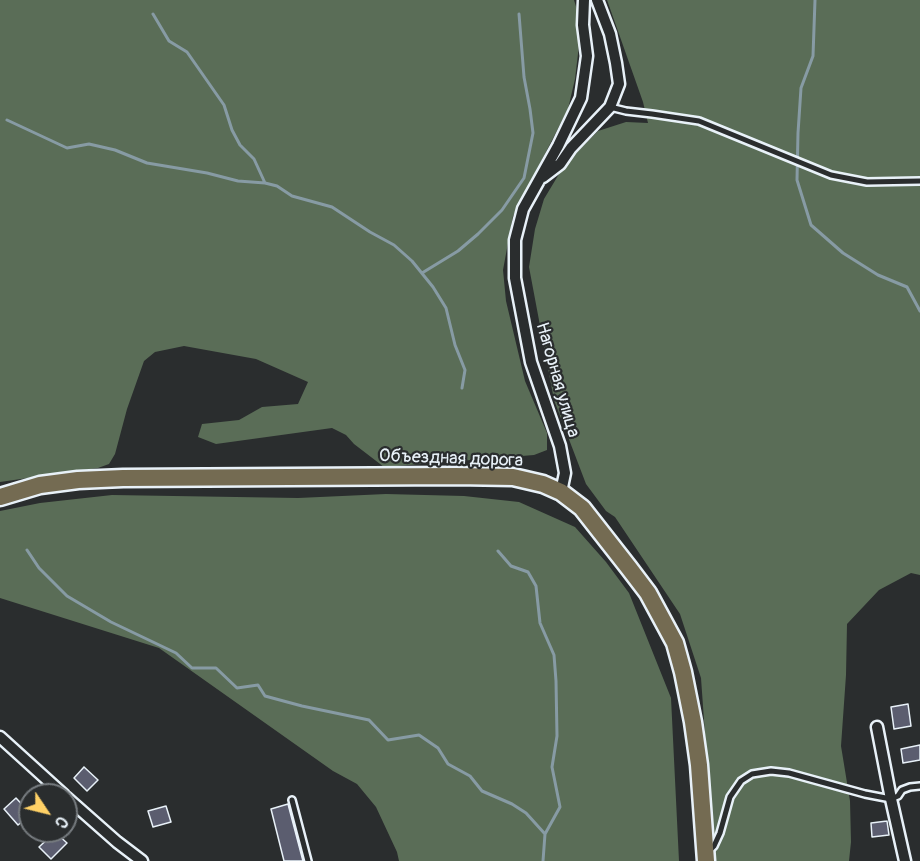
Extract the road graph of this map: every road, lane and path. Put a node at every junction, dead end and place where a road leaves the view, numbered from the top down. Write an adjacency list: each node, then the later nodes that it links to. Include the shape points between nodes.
1 (584, 0): 4 (street, Нагорная улица, via 587,56 581,98)
2 (597, 0): 3 (street, via 610,34 619,84)
3 (610, 107): 4 (street, via 560,164); 5 (lane, via 699,122 831,175 867,182)
4 (537, 180): 6 (street, Нагорная улица, via 523,209 515,240 515,278 531,362 560,446 565,473)
5 (920, 181)
6 (561, 492): 7 (main road, Объездная дорога, via 513,477 123,478 40,485); 15 (main road, Объездная дорога, via 582,508 648,593 675,643 693,722)
7 (0, 497)
8 (876, 727): 12 (street)
9 (0, 736): 10 (street)
10 (51, 783)
11 (920, 786): 12 (lane, via 902,790)
12 (891, 799): 15 (lane, via 789,773 752,774 741,781 730,797 720,833); 18 (street)
13 (292, 800): 17 (lane)
14 (78, 808): 16 (street)
15 (706, 857)
16 (142, 861)
17 (308, 861)
18 (905, 861)

